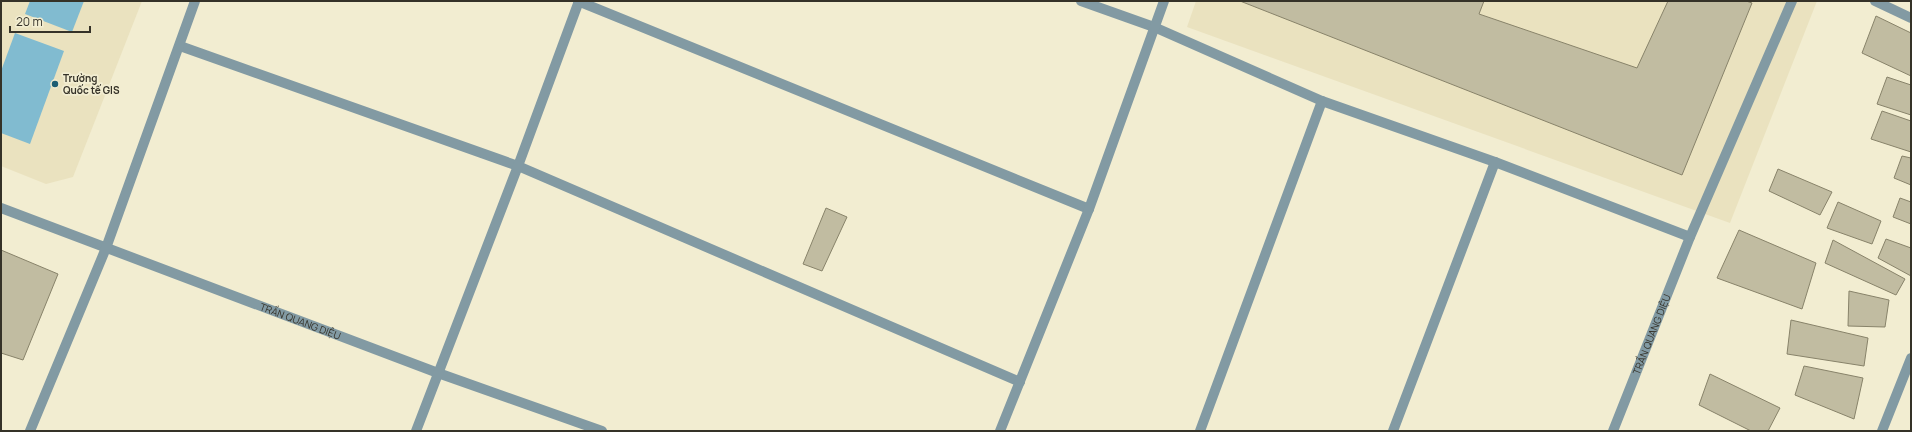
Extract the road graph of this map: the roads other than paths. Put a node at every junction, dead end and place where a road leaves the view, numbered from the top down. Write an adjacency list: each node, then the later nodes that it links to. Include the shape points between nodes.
1 (195, 1): 9 (street)
2 (579, 1): 12 (street); 14 (street)
3 (1081, 1): 8 (street)
4 (1164, 1): 8 (street)
5 (1792, 1): 15 (street, TRẦN QUANG DIỆU)
6 (1875, 1): 7 (street)
7 (1911, 18)
8 (1154, 27): 10 (street); 14 (street)
9 (180, 46): 12 (street); 16 (street)
10 (1322, 101): 11 (street); 24 (street)
11 (1496, 162): 15 (street); 25 (street)
12 (518, 166): 18 (street); 19 (street)
13 (1, 208): 16 (street, TRẦN QUANG DIỆU)
14 (1089, 209): 19 (street)
15 (1690, 237): 26 (street, TRẦN QUANG DIỆU)
16 (106, 248): 18 (street, TRẦN QUANG DIỆU); 20 (street)
17 (1911, 358): 27 (street)
18 (438, 373): 21 (street); 22 (street, TRẦN QUANG DIỆU)
19 (1020, 382): 23 (street)
20 (30, 431)
21 (416, 431)
22 (602, 431)
23 (1000, 431)
24 (1200, 431)
25 (1393, 431)
26 (1613, 431)
27 (1882, 431)

